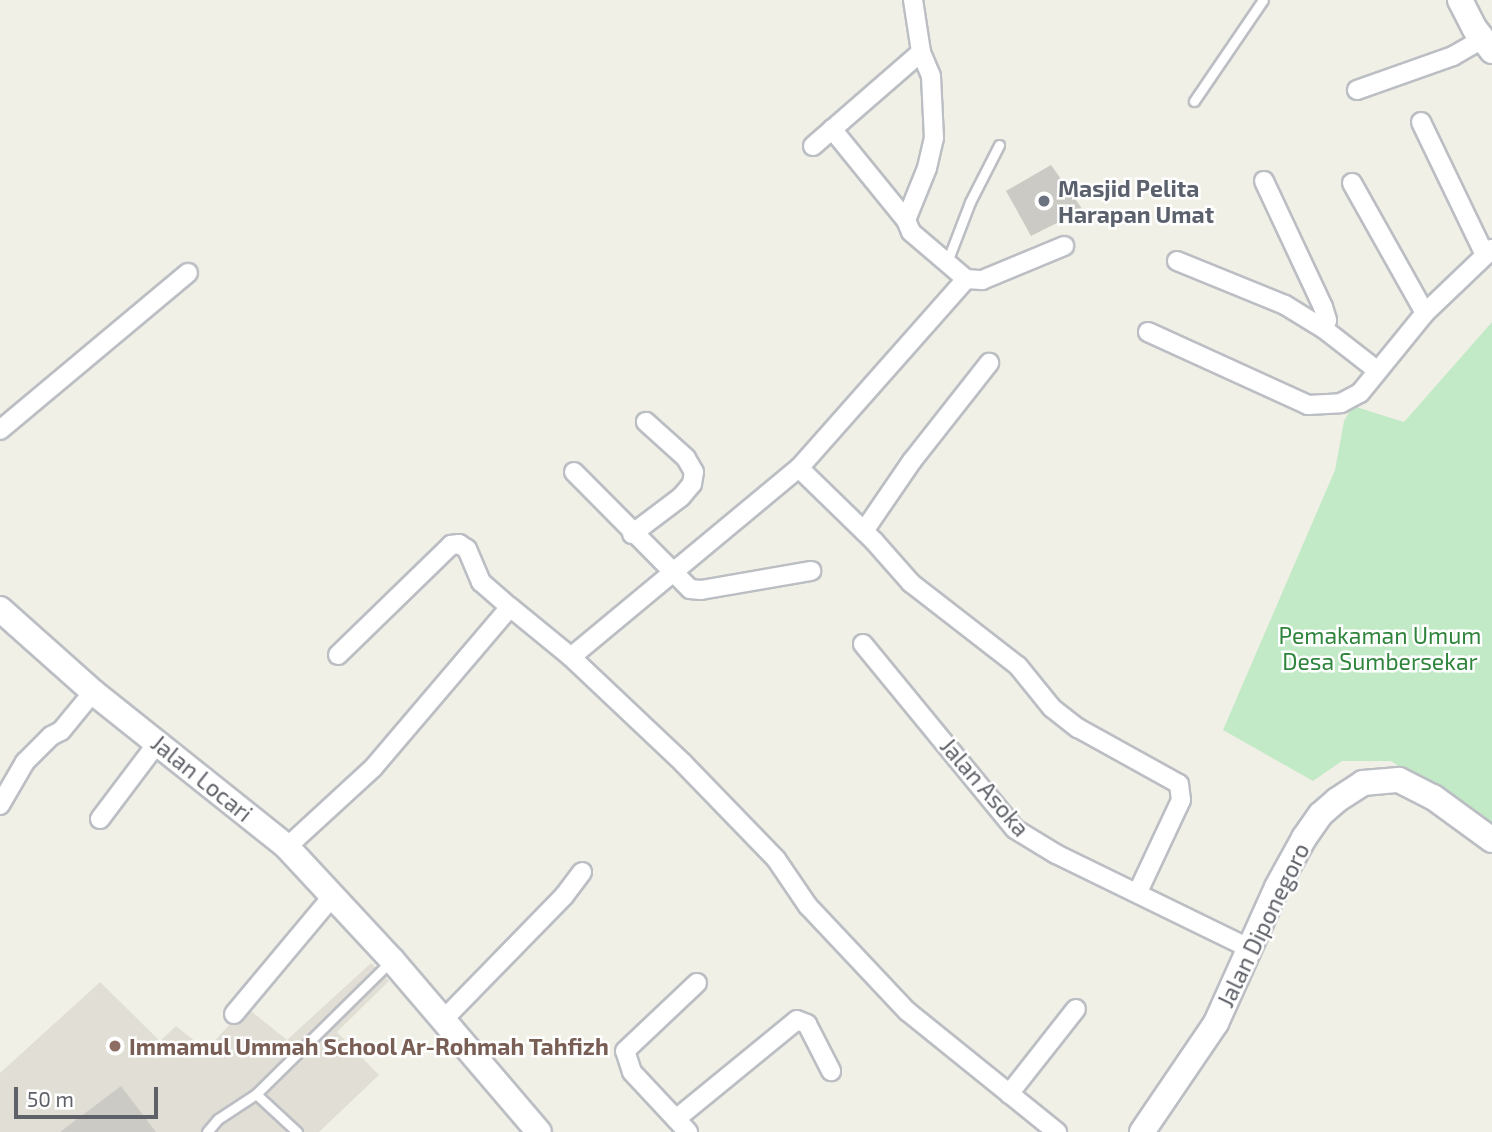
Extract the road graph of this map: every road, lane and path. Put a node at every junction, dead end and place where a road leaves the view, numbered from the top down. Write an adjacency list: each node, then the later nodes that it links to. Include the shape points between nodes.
1 (913, 0): 5 (street)
2 (1263, 0): 7 (lane)
3 (1460, 0): 4 (street)
4 (1485, 35): 6 (street, via 1453,56)
5 (921, 52): 9 (street); 14 (street, via 931,76 934,138)
6 (1357, 90)
7 (1194, 101)
8 (1422, 122): 16 (street)
9 (832, 129): 11 (street); 14 (street)
10 (999, 145): 18 (lane)
11 (813, 146)
12 (1264, 181): 22 (street, via 1323,307)
13 (1352, 183): 21 (street)
14 (906, 220): 18 (street, via 919,241)
15 (1064, 246): 20 (street, via 982,280)
16 (1489, 252): 21 (street)
17 (1177, 261): 22 (street, via 1266,295)
18 (947, 262): 20 (street)
19 (188, 272): 27 (street)
20 (966, 279): 28 (street)
21 (1425, 313): 25 (street)
22 (1324, 329): 25 (street)
23 (1149, 331): 25 (street, via 1308,405 1352,400)
24 (989, 363): 30 (street)
25 (1378, 371)
26 (646, 422): 31 (street, via 686,458 694,472 692,484 681,497)
27 (0, 430)
28 (799, 468): 30 (street); 33 (street)
29 (574, 471): 31 (street)
30 (864, 531): 46 (street, via 911,583 1018,666 1052,708 1078,728 1179,784 1181,800)
31 (632, 534): 33 (street)
32 (811, 572): 33 (street, via 701,590 685,587)
33 (673, 573): 38 (street)
34 (510, 607): 37 (street, via 481,582 467,549 451,544); 38 (street); 44 (street, via 373,768)
35 (0, 609): 39 (street, Jalan Locari)
36 (863, 644): 46 (street, Jalan Asoka, via 1015,829 1055,854)
37 (338, 655)
38 (571, 657): 56 (street, via 776,859 808,906 863,968 907,1011)
39 (93, 692): 40 (street, Jalan Locari); 41 (street, via 61,731 25,762)
40 (158, 742): 42 (street); 44 (street, Jalan Locari)
41 (0, 805)
42 (100, 819)
43 (1492, 840): 48 (street, Jalan Diponegoro, via 1414,786 1399,780 1363,783 1321,814 1304,838)
44 (287, 847): 47 (street, Jalan Locari)
45 (582, 872): 53 (street)
46 (1138, 891): 48 (street, Jalan Asoka)
47 (332, 897): 49 (street, Jalan Locari); 52 (street)
48 (1249, 948): 62 (street, Jalan Diponegoro, via 1216,1023)
49 (392, 960): 53 (street, Jalan Locari); 55 (lane)
50 (697, 983): 57 (street, via 625,1051 632,1072)
51 (1076, 1009): 56 (street)
52 (234, 1014)
53 (444, 1019): 60 (street, Jalan Locari)
54 (831, 1071): 57 (street, via 807,1024 797,1020)
55 (256, 1094): 58 (lane); 59 (lane)
56 (1009, 1094): 61 (street)
57 (682, 1126)
58 (206, 1132)
59 (297, 1132)
60 (539, 1132)
61 (1057, 1132)
62 (1142, 1132)

